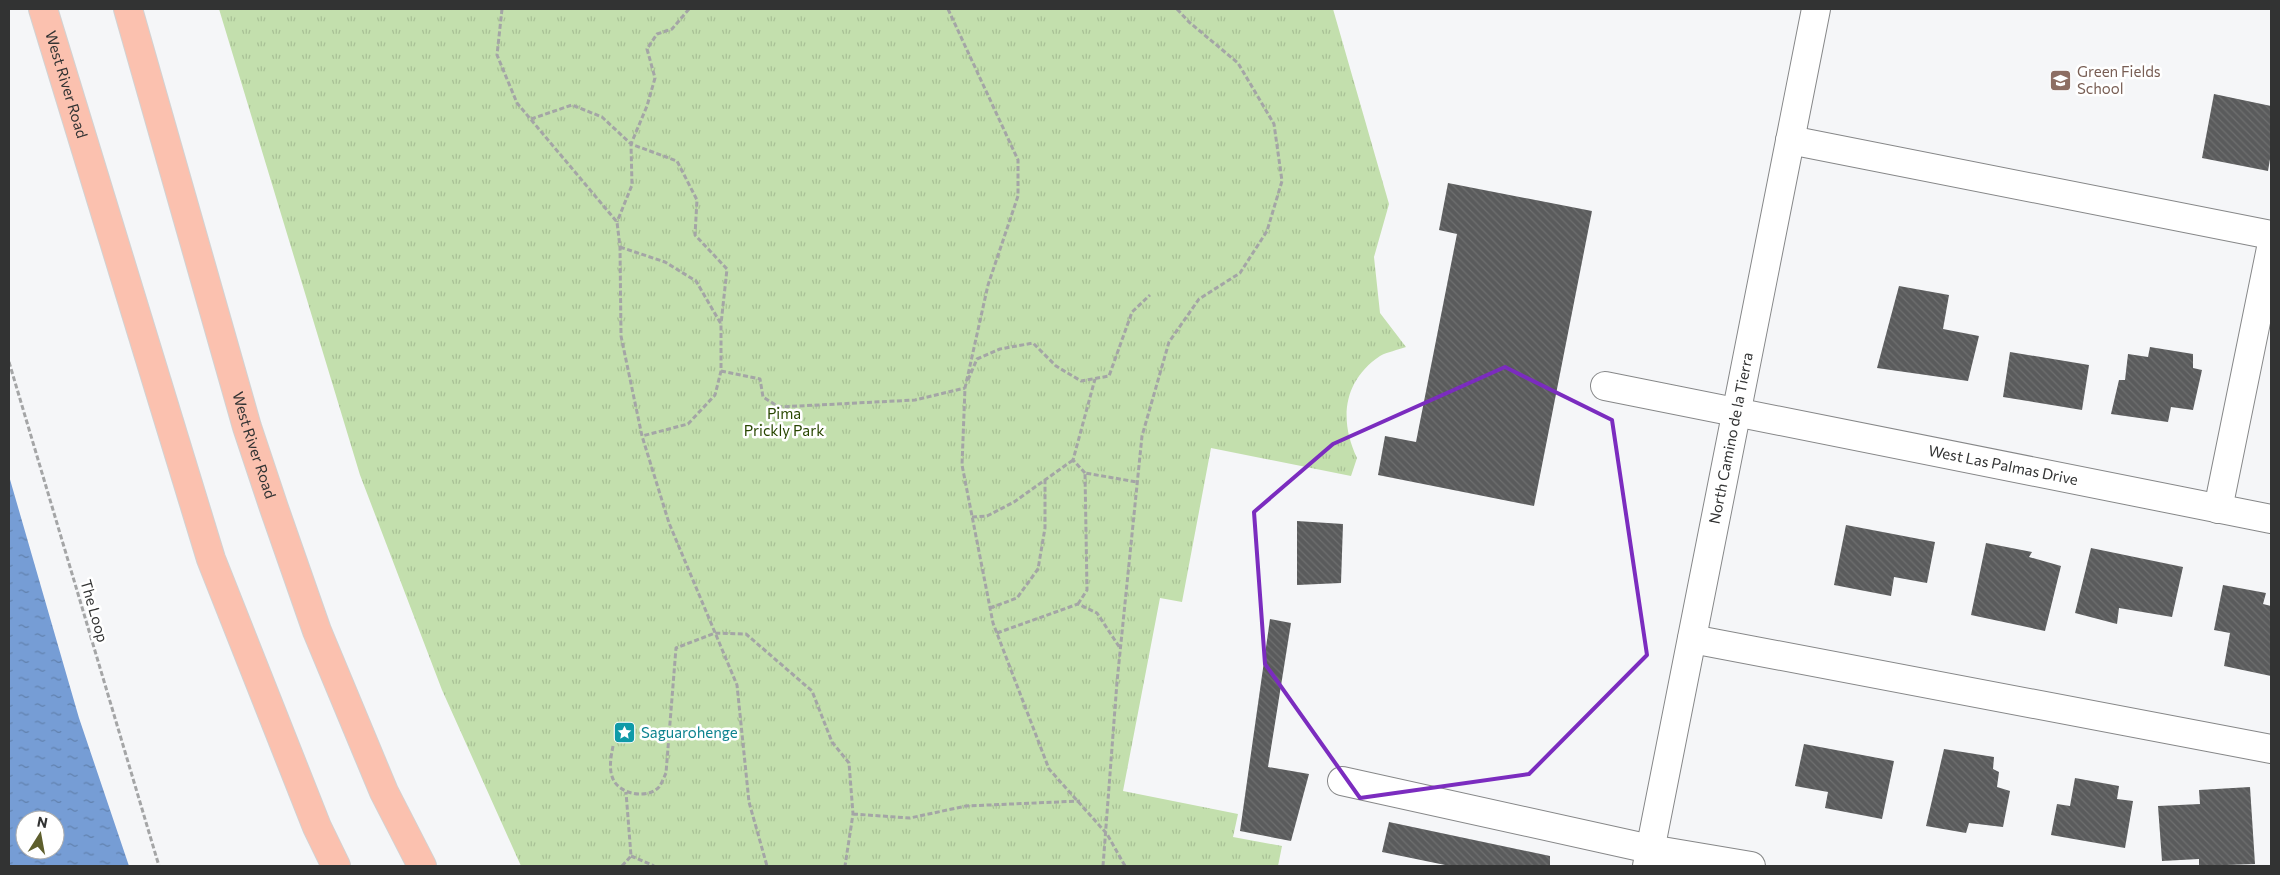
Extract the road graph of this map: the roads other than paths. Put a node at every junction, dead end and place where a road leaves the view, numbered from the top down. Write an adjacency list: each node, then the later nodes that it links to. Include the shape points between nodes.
1 (43, 9): 15 (main road, West River Road, via 211,559 317,827)
2 (128, 9): 16 (main road, West River Road, via 247,426 277,516 317,631 384,792)
3 (1816, 9): 4 (street, North Camino de la Tierra)
4 (1790, 140): 5 (street); 8 (street, North Camino de la Tierra)
5 (2271, 235)
6 (2271, 248): 9 (street)
7 (1605, 386): 8 (street, West Las Palmas Drive)
8 (1736, 412): 9 (street, West Las Palmas Drive); 11 (street, North Camino de la Tierra)
9 (2218, 508): 10 (street, West Las Palmas Drive)
10 (2271, 519)
11 (1692, 639): 12 (street); 14 (street, North Camino de la Tierra)
12 (2271, 749)
13 (1342, 781): 14 (street)
14 (1648, 858): 17 (street)
15 (336, 866)
16 (422, 866)
17 (1751, 866)

